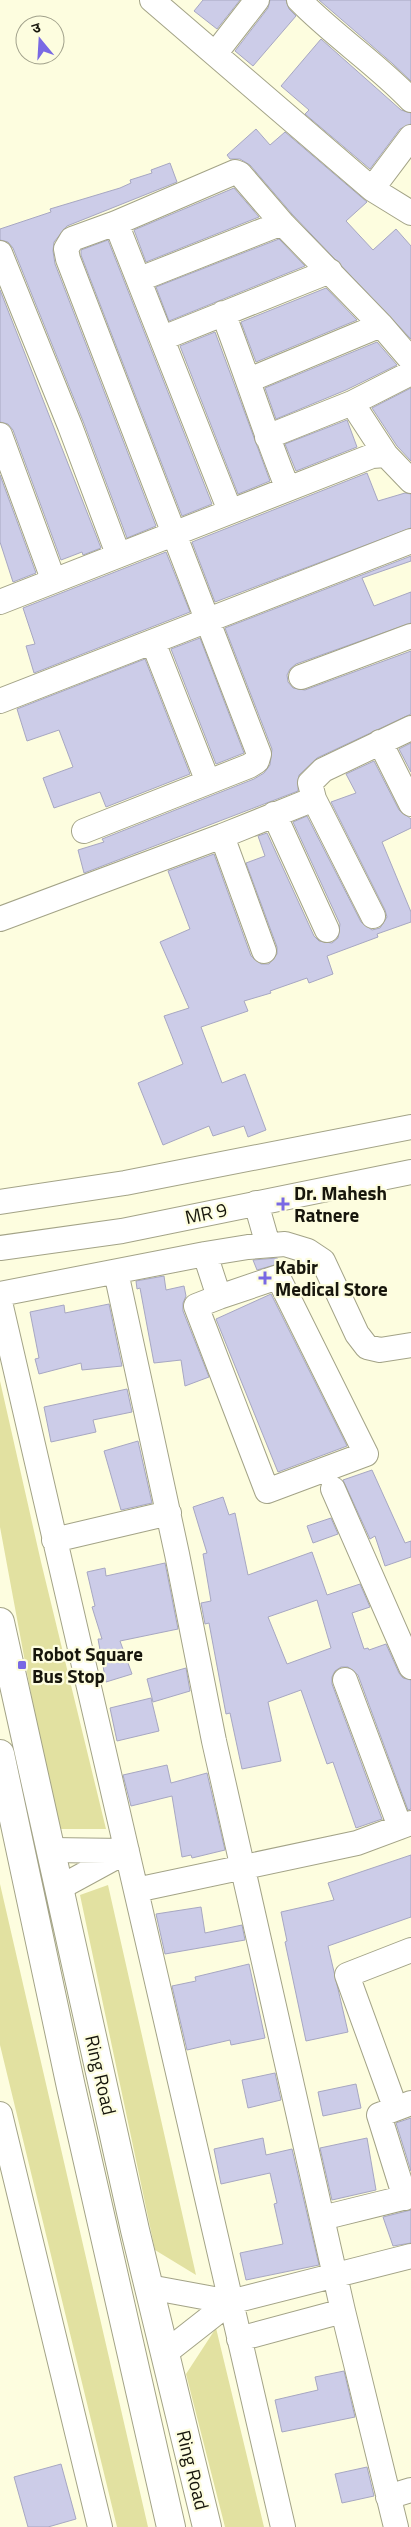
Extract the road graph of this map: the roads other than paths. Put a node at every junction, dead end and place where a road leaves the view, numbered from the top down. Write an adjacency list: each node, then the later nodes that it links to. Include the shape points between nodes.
1 (152, 0): 4 (street)
2 (257, 0): 4 (street)
3 (299, 0): 5 (street)
4 (215, 54): 7 (street)
5 (411, 100)
6 (411, 137): 7 (street)
7 (372, 189): 8 (street)
8 (411, 213)
9 (116, 223): 10 (street, via 235,172 244,178); 13 (street); 27 (street, via 72,239 66,249)
10 (282, 223): 12 (street); 13 (street)
11 (0, 253): 29 (street)
12 (330, 270): 14 (street); 15 (street)
13 (140, 279): 16 (street)
14 (223, 313): 16 (street); 19 (street)
15 (381, 325): 17 (street); 19 (street)
16 (163, 338): 26 (street)
17 (411, 360)
18 (411, 373): 20 (street)
19 (249, 380): 22 (street)
20 (352, 402): 22 (street); 23 (street)
21 (0, 435): 30 (street)
22 (267, 436): 25 (street)
23 (386, 455): 24 (street); 25 (street, via 372,456)
24 (411, 482)
25 (288, 489): 26 (street)
26 (230, 512): 27 (street)
27 (173, 534): 29 (street); 32 (street)
28 (411, 541): 32 (street)
29 (118, 554): 30 (street)
30 (53, 580): 31 (street)
31 (0, 602)
32 (208, 620): 34 (street); 39 (street, via 259,758 254,764)
33 (411, 636): 35 (street)
34 (153, 642): 36 (street); 39 (street)
35 (301, 677)
36 (0, 701)
37 (411, 728): 38 (street)
38 (380, 742): 40 (street, via 316,775 310,783); 41 (street)
39 (208, 782): 43 (street)
40 (314, 799): 42 (street); 45 (street)
41 (411, 804)
42 (274, 814): 44 (street); 47 (street)
43 (84, 832)
44 (222, 836): 46 (street); 48 (street)
45 (373, 916)
46 (0, 919)
47 (327, 930)
48 (264, 951)
49 (411, 1127): 51 (street, via 125,1183)
50 (411, 1172): 52 (street, MR 9)
51 (0, 1202)
52 (256, 1203): 53 (street); 54 (street, MR 9, via 122,1231)
53 (268, 1245): 55 (street); 60 (street, via 285,1244 308,1251 323,1261 357,1334 368,1347 380,1350)
54 (0, 1248)
55 (205, 1254): 56 (street); 58 (street)
56 (116, 1272): 57 (street); 62 (street)
57 (0, 1294)
58 (219, 1297): 58 (street, via 196,1306 267,1491 366,1454 278,1277)
59 (0, 1302): 63 (street)
60 (411, 1345)
61 (333, 1489): 65 (street)
62 (169, 1513): 63 (street); 71 (street, via 214,1741)
63 (54, 1540): 70 (street)
64 (0, 1622): 69 (main road, Ring Road)
65 (411, 1667)
66 (345, 1680): 68 (street)
67 (0, 1754): 89 (main road, Ring Road, via 71,2087)
68 (406, 1825): 71 (street, via 357,1843)
69 (51, 1850): 70 (street); 72 (main road, Ring Road)
70 (127, 1851): 72 (street); 73 (street)
71 (244, 1868): 73 (street); 78 (street)
72 (59, 1888): 81 (main road, Ring Road)
73 (136, 1890): 82 (street)
74 (411, 1950): 75 (street, via 348,1975)
75 (401, 2100): 77 (street, via 379,2115)
76 (0, 2114): 88 (street)
77 (408, 2197): 78 (street)
78 (322, 2218): 80 (street)
79 (411, 2256): 80 (street)
80 (336, 2275): 82 (street); 83 (street)
81 (149, 2287): 82 (street); 85 (main road, Ring Road)
82 (230, 2302): 84 (street); 85 (street)
83 (343, 2311): 84 (street); 87 (street)
84 (240, 2339): 91 (street)
85 (165, 2353): 90 (main road, Ring Road)
86 (411, 2490): 87 (street)
87 (388, 2497): 92 (street)
88 (100, 2527)
89 (171, 2527)
90 (207, 2527)
91 (283, 2527)
92 (396, 2527)

